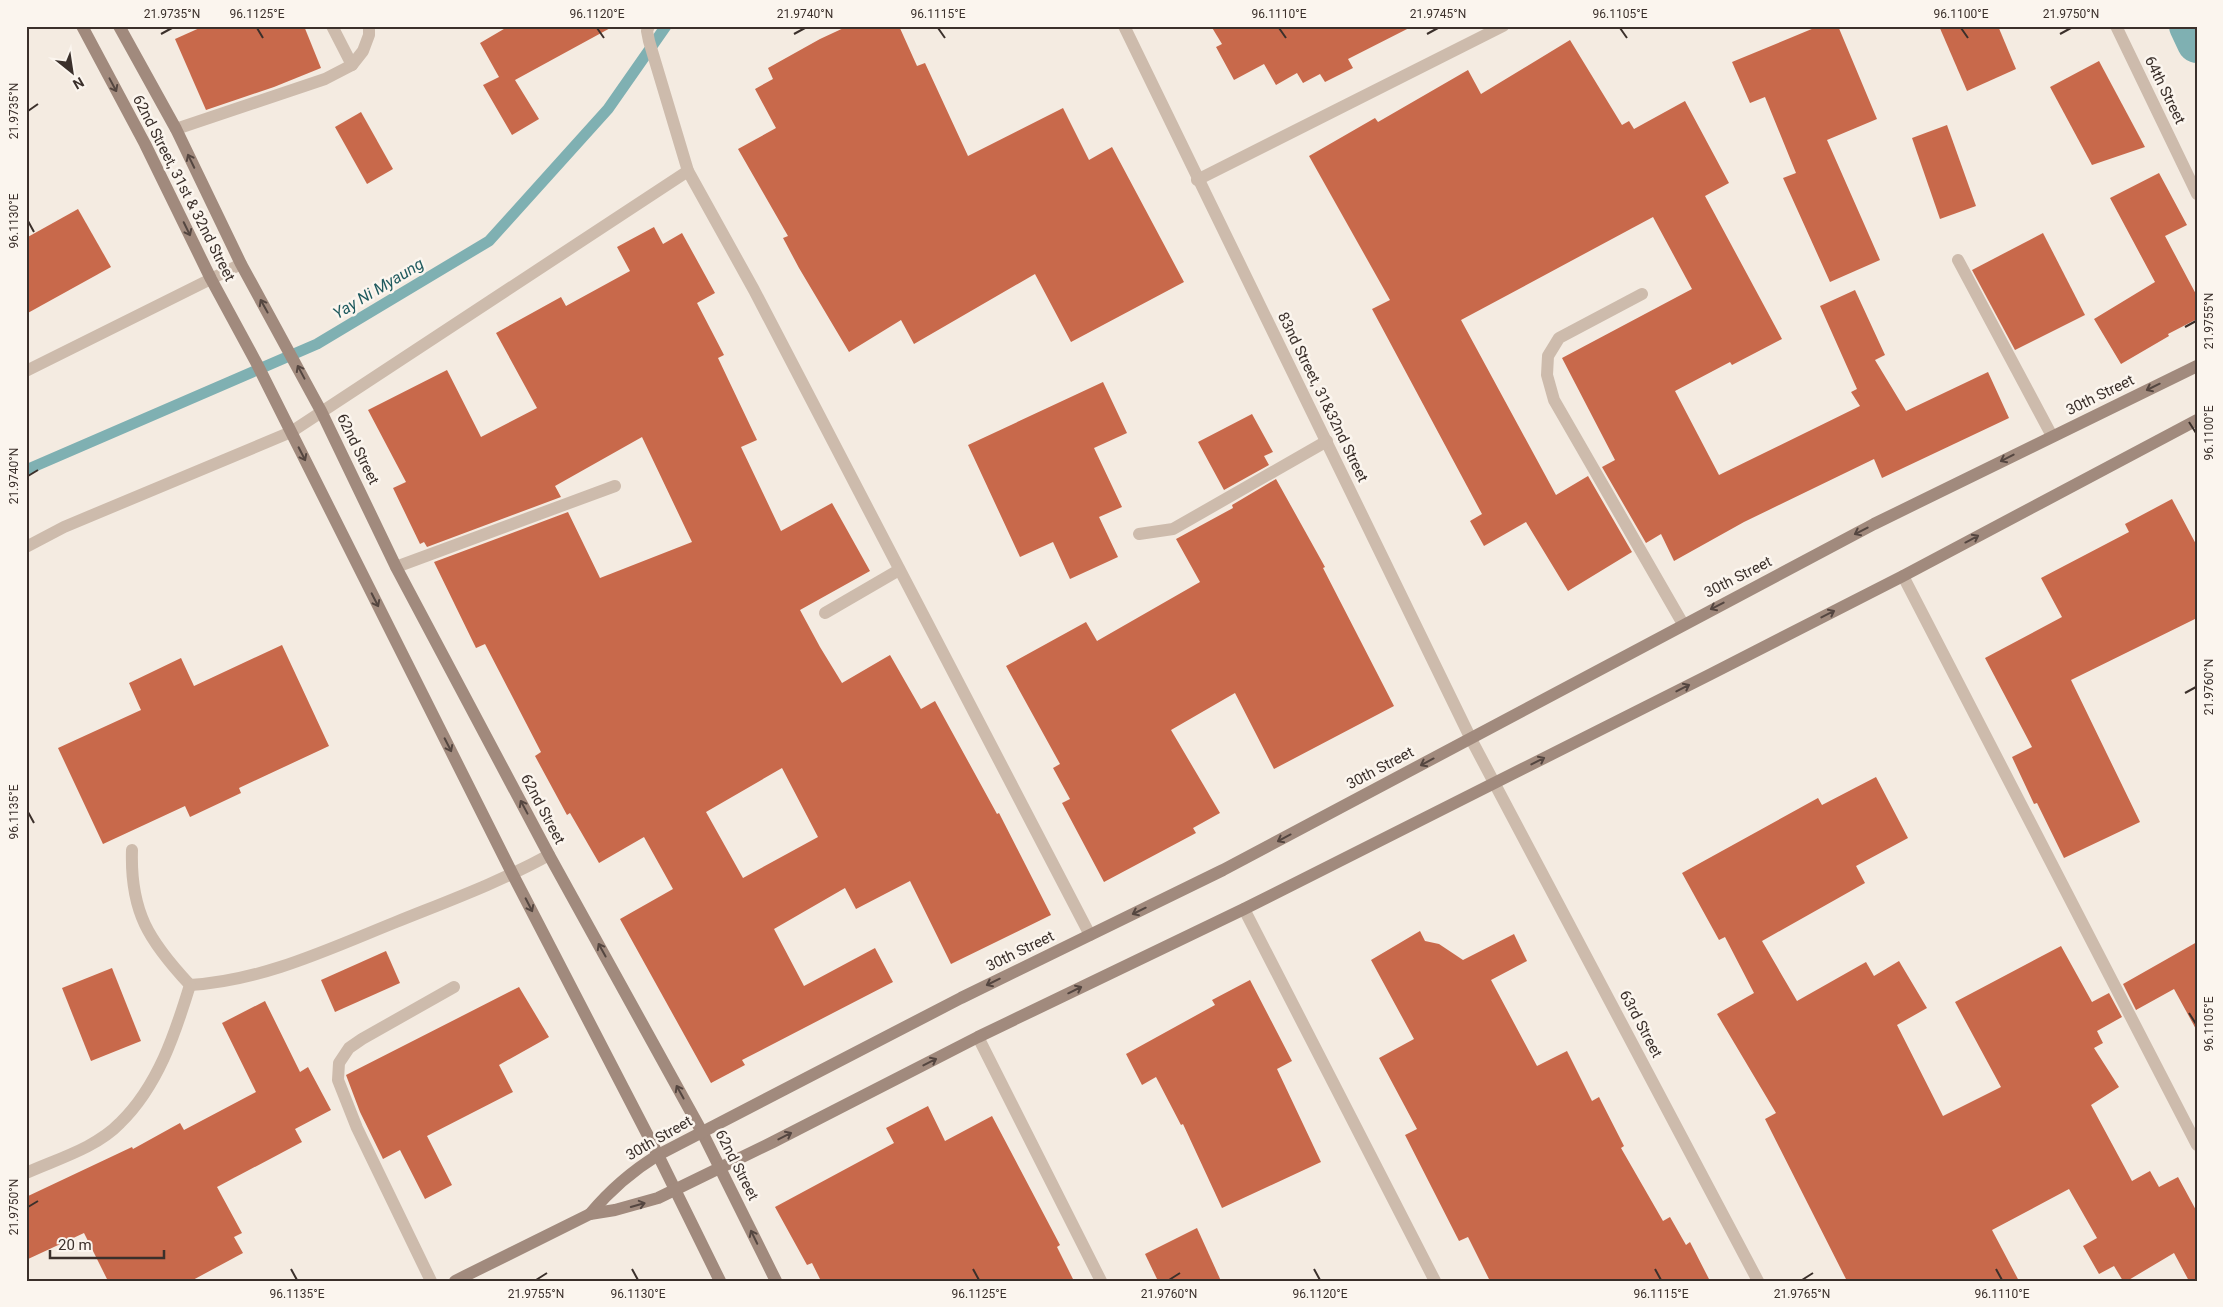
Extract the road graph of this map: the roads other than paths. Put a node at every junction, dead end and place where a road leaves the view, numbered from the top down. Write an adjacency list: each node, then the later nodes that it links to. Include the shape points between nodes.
1 (82, 26): 16 (main road, 62nd Street, 31st & 32nd Street, one-way to 16, via 145,144)
2 (119, 26): 10 (main road, 62nd Street, 31st & 32nd Street)
3 (332, 26): 9 (street)
4 (369, 26): 9 (street, via 370,35 363,52)
5 (1124, 26): 12 (street, 83nd Street, 31&32nd Street)
6 (1503, 26): 12 (street)
7 (2116, 26): 13 (street, 64th Street)
8 (645, 31): 11 (street)
9 (352, 65): 10 (street, via 325,79)
10 (176, 129): 15 (main road, 62nd Street, 31st & 32nd Street, one-way to 10)
11 (688, 171): 21 (street); 30 (street, via 754,290)
12 (1197, 180): 25 (street, 83nd Street, 31&32nd Street)
13 (2197, 194)
14 (1958, 260): 24 (street)
15 (241, 264): 16 (street); 18 (main road, 62nd Street, 31st & 32nd Street, one-way to 15)
16 (211, 279): 20 (street); 23 (main road, 62nd Street, 31st & 32nd Street)
17 (1642, 294): 33 (street, via 1559,338 1548,356 1547,375 1554,400)
18 (288, 349): 21 (main road, 62nd Street, one-way to 18)
19 (2197, 366): 24 (main road, 30th Street, one-way to 24)
20 (26, 371)
21 (321, 411): 23 (street); 29 (main road, 62nd Street)
22 (2197, 420): 31 (main road, 30th Street, one-way to 22)
23 (291, 432): 28 (street, via 64,527); 38 (main road, one-way to 38)
24 (2052, 436): 33 (main road, 30th Street, one-way to 33)
25 (1327, 441): 27 (street, via 1173,529); 34 (street, 83nd Street, 31&32nd Street)
26 (615, 486): 29 (street)
27 (1140, 534)
28 (26, 547)
29 (396, 567): 37 (main road, 62nd Street, one-way to 29)
30 (899, 570): 32 (street); 40 (street)
31 (1903, 576): 35 (main road, 30th Street, one-way to 31); 45 (street)
32 (825, 612)
33 (1683, 624): 34 (main road, 30th Street)
34 (1471, 739): 35 (street, 83nd Street, 31&32nd Street); 40 (main road, 30th Street, one-way to 40, via 1223,870)
35 (1494, 782): 39 (main road, 30th Street); 57 (street, 63rd Street)
36 (132, 850): 41 (street, via 131,879 136,906 161,954)
37 (549, 855): 38 (street); 44 (main road, 62nd Street, one-way to 37)
38 (513, 875): 41 (street, via 252,977); 46 (main road, one-way to 46)
39 (1244, 909): 43 (main road, 30th Street, one-way to 39); 56 (street)
40 (1090, 935): 44 (main road, 30th Street, one-way to 44, via 960,998)
41 (190, 985): 48 (street, via 174,1038 159,1068 120,1124 93,1142)
42 (454, 987): 51 (street, via 362,1039 349,1048 339,1063 338,1080 357,1128)
43 (978, 1037): 47 (main road, 30th Street, one-way to 43); 55 (street)
44 (702, 1132): 46 (main road, 30th Street); 47 (main road, 62nd Street)
45 (2197, 1145)
46 (658, 1155): 49 (main road); 50 (main road, 30th Street, via 604,1196)
47 (721, 1168): 49 (main road, 30th Street); 54 (main road, 62nd Street, one-way to 47)
48 (26, 1173)
49 (675, 1190): 50 (main road, 30th Street, one-way to 49, via 638,1205); 53 (main road)
50 (590, 1214): 52 (main road, 30th Street)
51 (431, 1281)
52 (455, 1281)
53 (720, 1281)
54 (776, 1281)
55 (1101, 1281)
56 (1435, 1281)
57 (1758, 1281)

